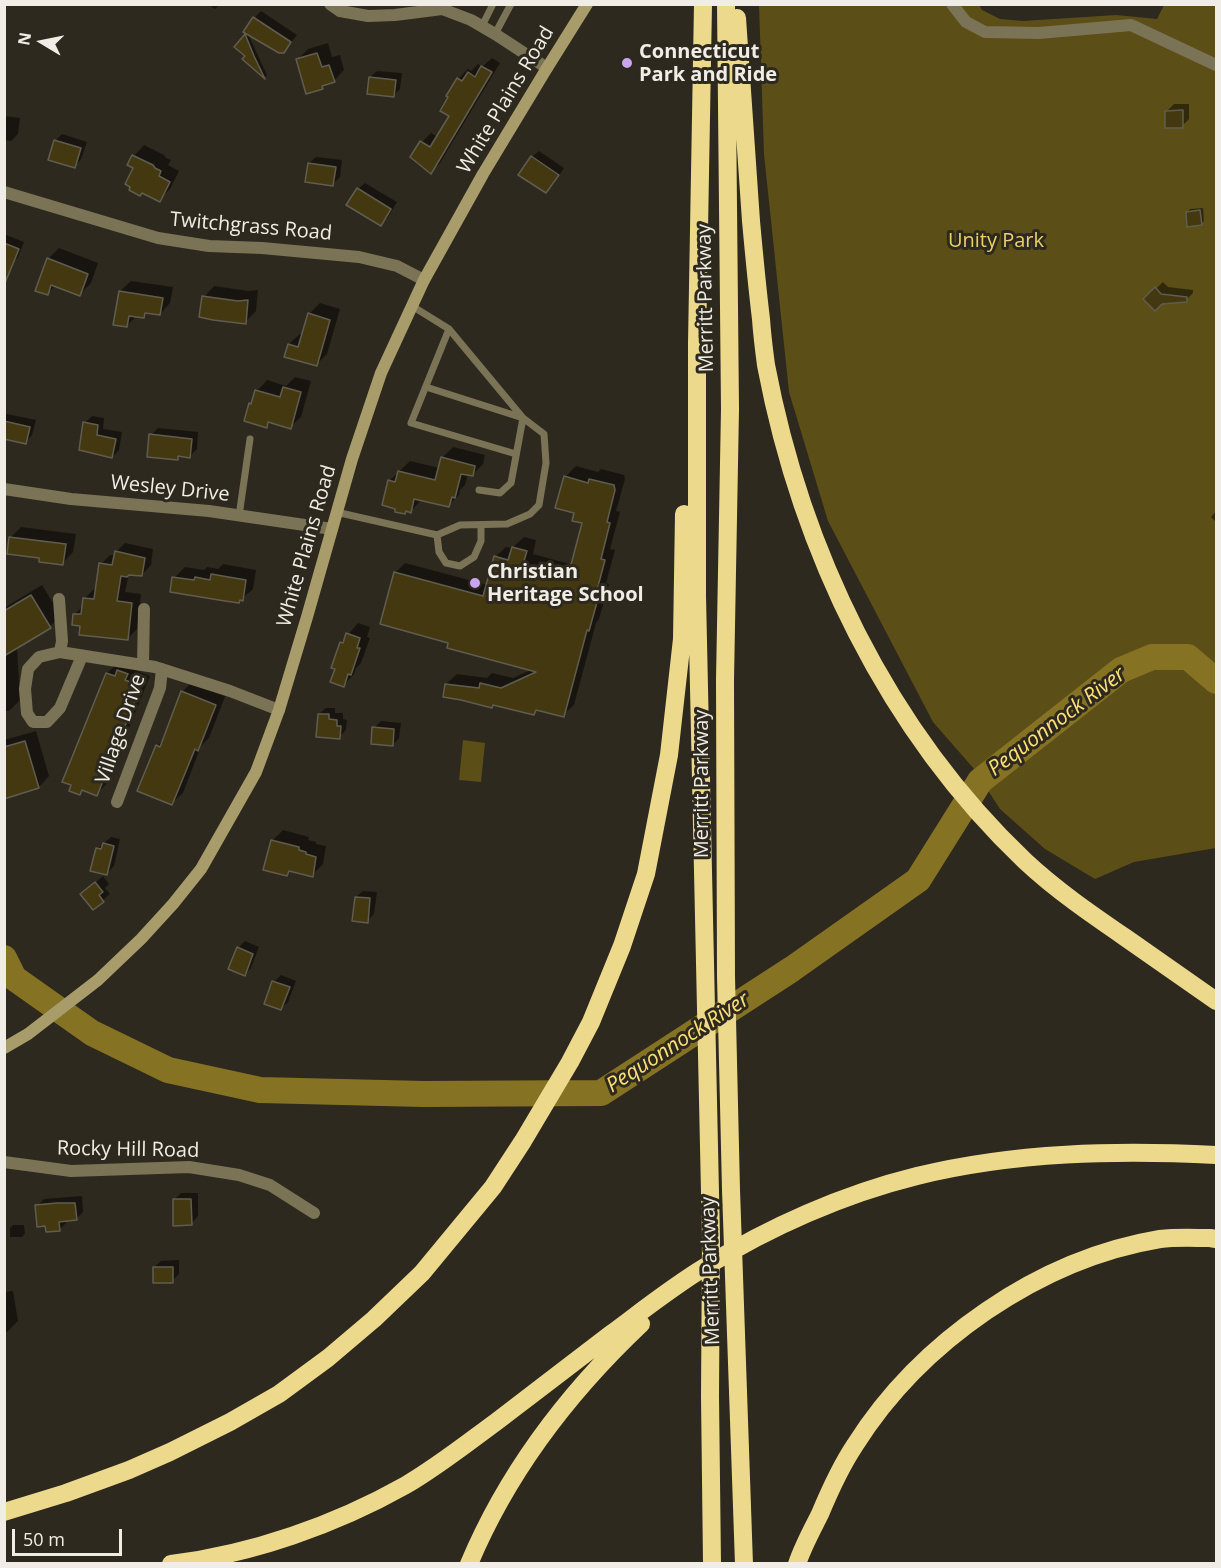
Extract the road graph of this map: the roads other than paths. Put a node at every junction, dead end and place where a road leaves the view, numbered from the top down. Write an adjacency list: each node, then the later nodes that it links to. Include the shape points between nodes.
1 (330, 4): 10 (street, via 340,11)
2 (360, 4): 10 (lane)
3 (493, 4): 11 (lane)
4 (511, 4): 12 (lane)
5 (587, 4): 14 (main road, White Plains Road)
6 (703, 4): 19 (highway, Merritt Parkway)
7 (726, 4): 50 (highway, Merritt Parkway, via 730,409 724,680 726,976)
8 (736, 4): 39 (highway, via 755,268 766,362 798,492 850,620 914,731 988,825 1064,894)
9 (952, 4): 13 (street, via 966,22 984,32 1039,33 1131,25)
10 (368, 16): 11 (street, via 442,9)
11 (482, 26): 12 (street)
12 (495, 34): 14 (street)
13 (1216, 65)
14 (547, 68): 16 (main road, White Plains Road)
15 (4, 192): 16 (street, Twitchgrass Road, via 159,238 209,246 359,257 397,266)
16 (424, 280): 17 (main road, White Plains Road)
17 (412, 306): 18 (lane); 26 (main road, White Plains Road, via 377,384)
18 (449, 329): 20 (lane); 21 (lane)
19 (697, 343): 46 (highway, via 685,466 682,639 663,789 646,874 591,1022 524,1141 493,1187 422,1273 328,1358 279,1394 129,1470); 49 (highway, Merritt Parkway, via 697,608 711,1238)
20 (426, 387): 21 (lane); 23 (lane, via 411,423)
21 (524, 417): 23 (lane); 28 (lane, via 544,434 546,463 539,505 530,514 507,524)
22 (250, 439): 27 (lane)
23 (516, 454): 25 (lane, via 511,483 500,493)
24 (4, 489): 27 (street, Wesley Drive)
25 (479, 490)
26 (336, 512): 29 (main road, White Plains Road); 30 (lane)
27 (239, 516): 29 (street, Wesley Drive)
28 (482, 525): 30 (lane, via 460,525); 30 (lane, via 474,557 460,566 446,563 439,552)
29 (332, 529): 37 (main road, White Plains Road)
30 (437, 535)
31 (59, 599): 33 (street)
32 (144, 609): 35 (street, Village Drive)
33 (60, 652): 34 (street, Village Drive); 34 (street, via 39,657 28,669 27,713 33,722 47,722 60,708)
34 (82, 656): 35 (street, Village Drive)
35 (143, 665): 36 (street, Village Drive)
36 (162, 669): 37 (street, Village Drive); 38 (street, Village Drive, via 160,688)
37 (279, 710): 40 (main road, White Plains Road, via 256,772 201,869 173,904 98,980)
38 (117, 801)
39 (1216, 1001)
40 (4, 1048)
41 (1216, 1155): 45 (highway, via 1146,1152 1029,1158 954,1168 890,1184 843,1199 769,1232)
42 (4, 1162): 43 (street, Rocky Hill Road, via 71,1171 189,1167 270,1185)
43 (314, 1213)
44 (1216, 1239): 51 (highway, via 1162,1239 1113,1249 1024,1287 969,1322 885,1403 854,1445)
45 (675, 1291): 47 (highway, via 406,1484 348,1514 290,1536 234,1552); 48 (highway, via 561,1409 513,1478)
46 (4, 1512)
47 (171, 1563)
48 (470, 1563)
49 (712, 1563)
50 (744, 1563)
51 (797, 1563)

